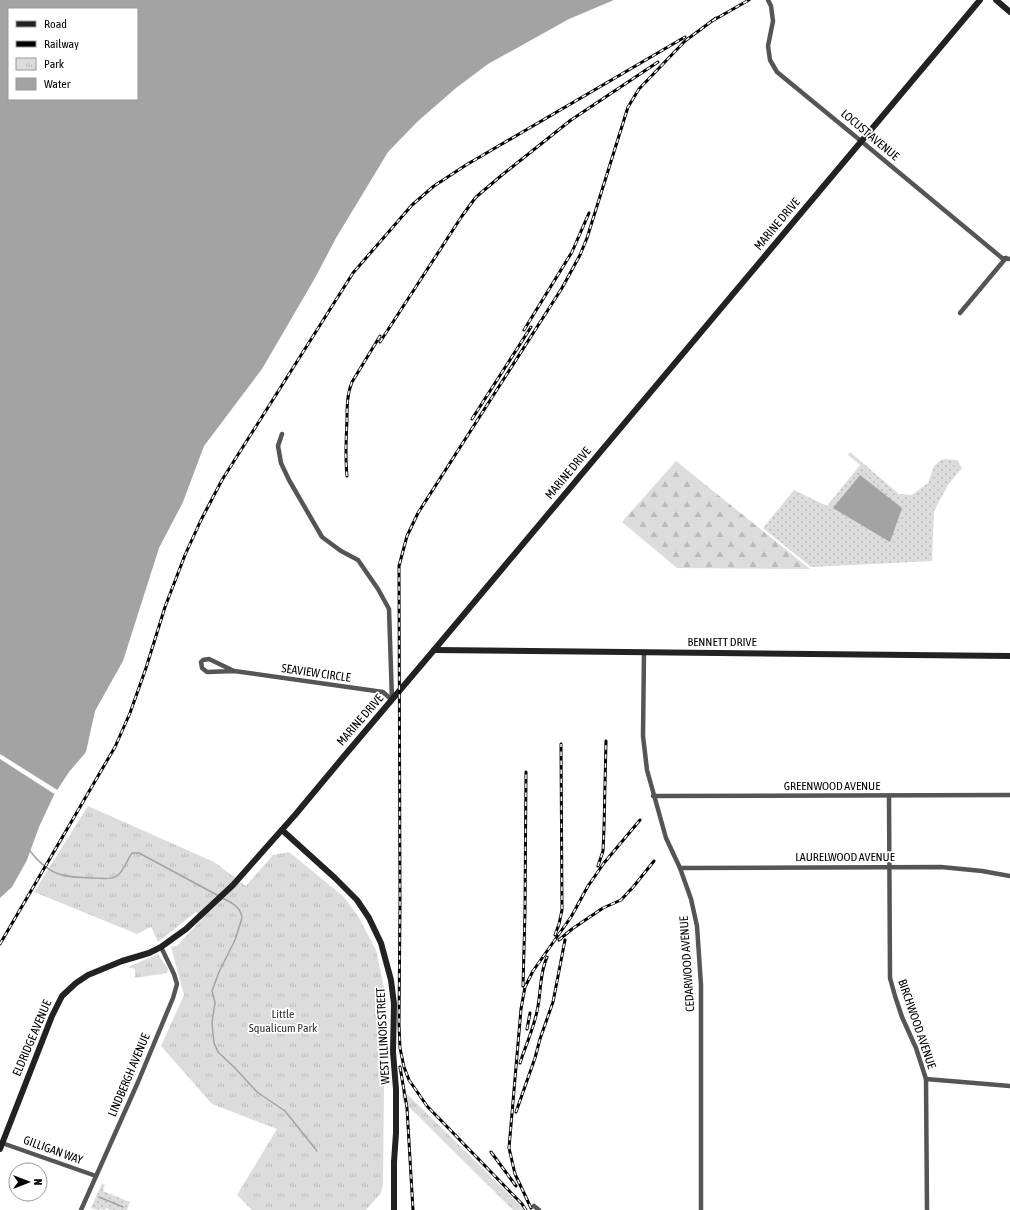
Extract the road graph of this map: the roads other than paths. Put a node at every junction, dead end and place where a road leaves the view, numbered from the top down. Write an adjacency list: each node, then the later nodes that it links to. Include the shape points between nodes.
1 (768, 0): 5 (street, LOCUST AVENUE, via 773,21 768,46 770,60 777,72)
2 (980, 0): 5 (main road, MARINE DRIVE)
3 (996, 0): 4 (main road)
4 (1010, 12)
5 (861, 140): 6 (street, LOCUST AVENUE, via 1002,258); 9 (main road, MARINE DRIVE)
6 (1008, 258): 7 (street)
7 (960, 313)
8 (282, 434): 13 (street, via 278,446 281,462 322,537 358,560 389,609)
9 (434, 650): 10 (main road, BENNETT DRIVE); 13 (main road, MARINE DRIVE)
10 (644, 652): 11 (main road, BENNETT DRIVE); 14 (street, CEDARWOOD AVENUE, via 643,736)
11 (1010, 656)
12 (234, 671): 12 (street, SEAVIEW CIRCLE, via 207,672 202,668 201,662 209,659); 13 (street, SEAVIEW CIRCLE, via 383,692)
13 (392, 700): 17 (main road, MARINE DRIVE)
14 (653, 796): 15 (street, GREENWOOD AVENUE); 19 (street, CEDARWOOD AVENUE, via 666,838)
15 (889, 796): 16 (street, GREENWOOD AVENUE); 18 (street, BIRCHWOOD AVENUE)
16 (1010, 796)
17 (282, 830): 21 (main road, MARINE DRIVE, via 233,885 186,929); 28 (main road, WEST ILLINOIS STREET, via 356,900 381,942 394,1004)
18 (890, 867): 19 (street, LAURELWOOD AVENUE); 20 (street, LAURELWOOD AVENUE, via 941,867); 22 (street, BIRCHWOOD AVENUE, via 890,978)
19 (680, 868): 30 (street, CEDARWOOD AVENUE, via 697,926 701,985)
20 (1010, 876)
21 (161, 947): 24 (main road, ELDRIDGE AVENUE, via 88,975 62,996); 25 (street, LINDBERGH AVENUE, via 177,984 138,1082)
22 (926, 1079): 23 (street); 31 (street, BIRCHWOOD AVENUE)
23 (1010, 1087)
24 (1, 1146): 25 (street, GILLIGAN WAY)
25 (96, 1176): 27 (street, LINDBERGH AVENUE)
26 (534, 1206): 29 (street)
27 (81, 1210)
28 (394, 1210)
29 (539, 1210)
30 (701, 1210)
31 (927, 1210)

